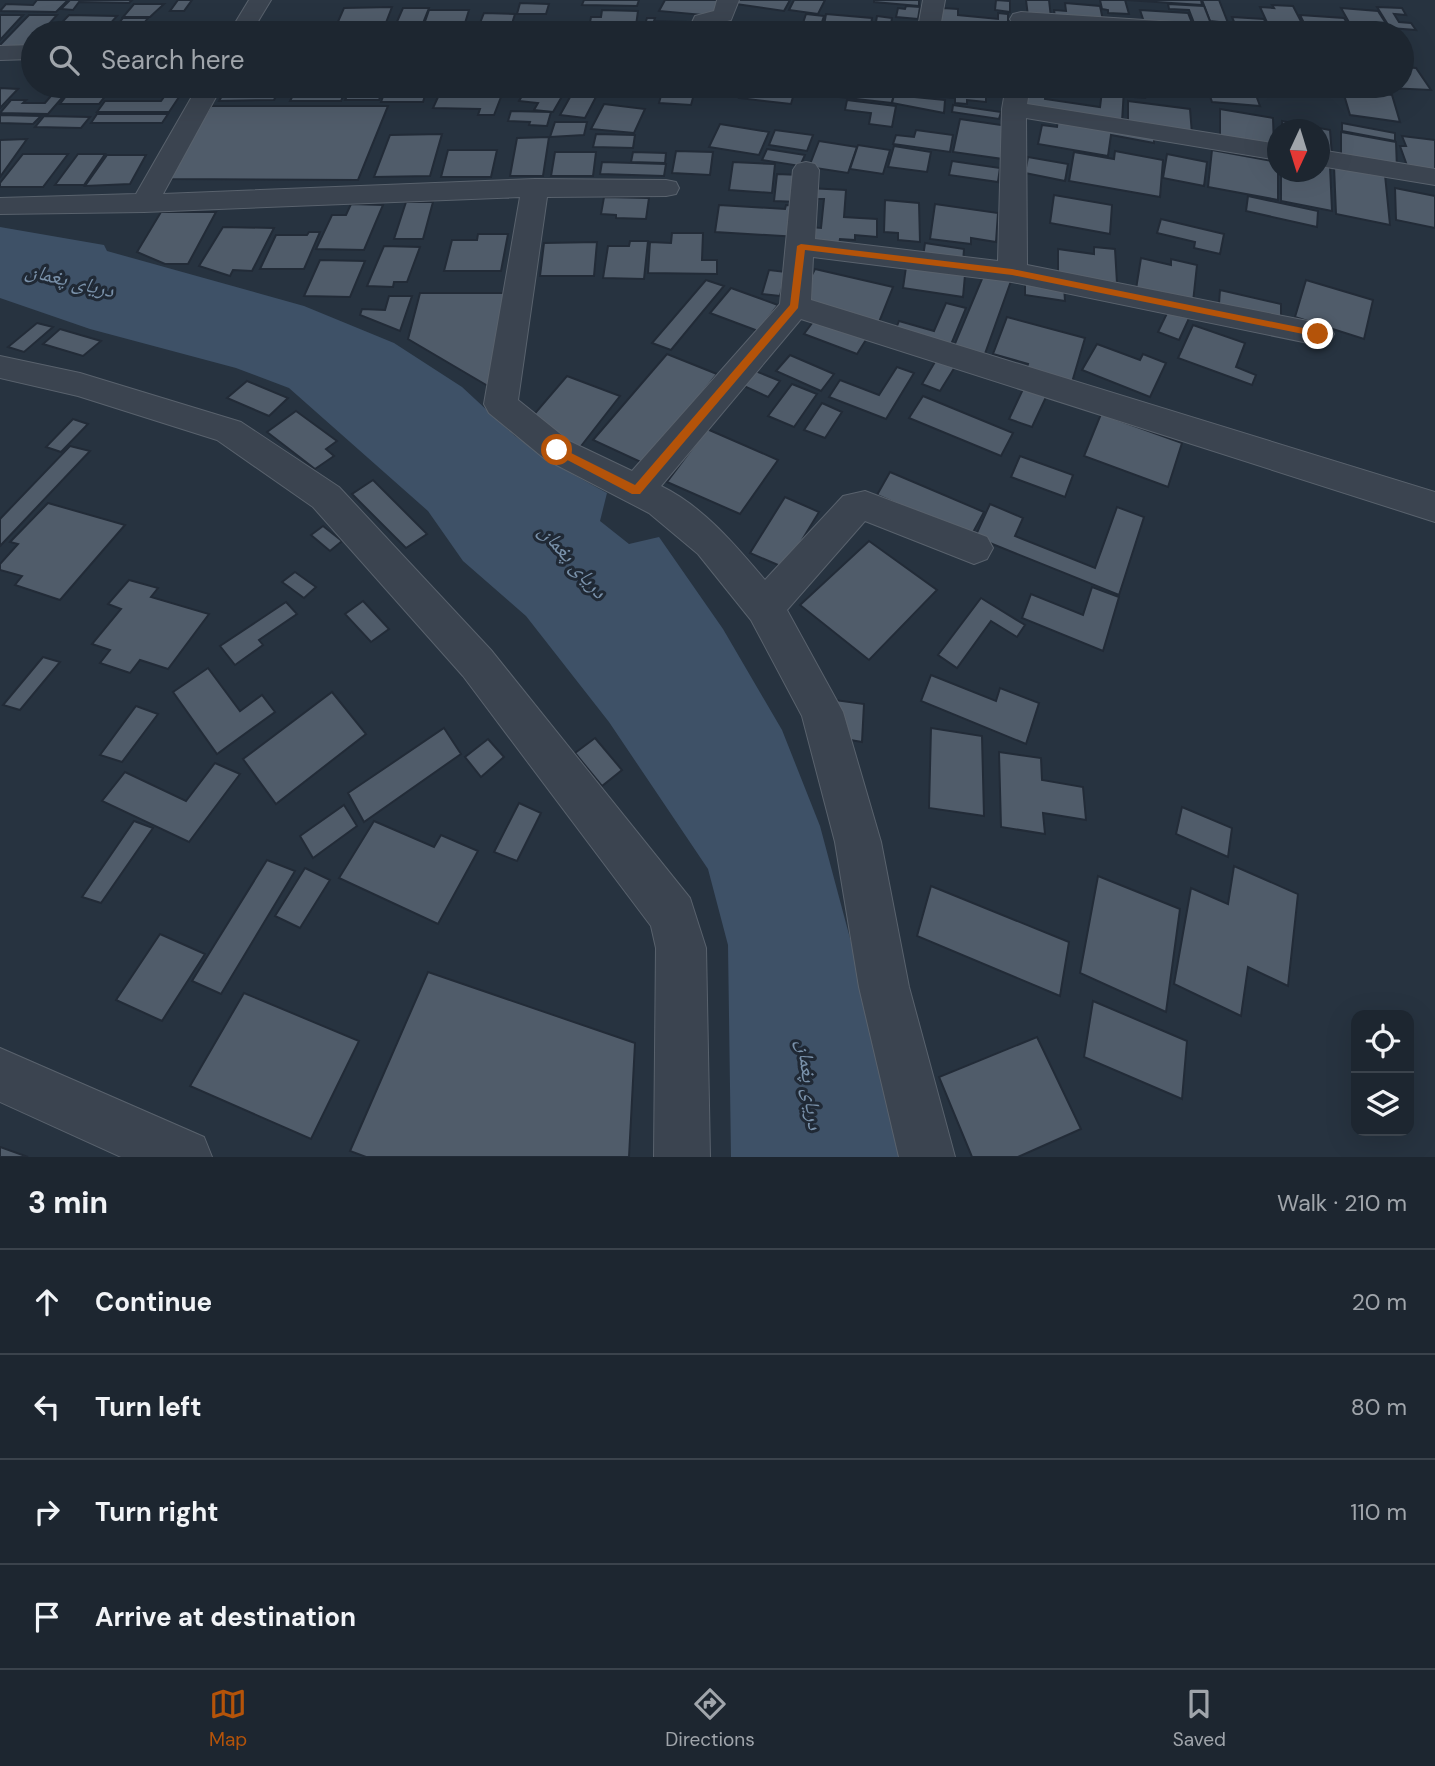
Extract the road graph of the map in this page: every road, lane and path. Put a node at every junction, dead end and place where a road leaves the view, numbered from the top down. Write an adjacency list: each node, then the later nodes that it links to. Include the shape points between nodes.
1 (260, 0): 5 (street)
2 (728, 0): 6 (street, via 723,15)
3 (933, 0): 7 (street)
4 (1020, 18): 8 (street)
5 (247, 21)
6 (703, 21)
7 (930, 21)
8 (1063, 21)
9 (21, 52): 10 (street)
10 (0, 53)
11 (203, 98): 19 (street)
12 (1016, 98): 13 (street); 22 (street)
13 (1267, 150)
14 (1330, 161): 16 (street)
15 (806, 170): 21 (street)
16 (1435, 177)
17 (535, 187): 18 (street); 19 (street); 26 (street, via 500,404 557,450)
18 (666, 188)
19 (144, 204): 20 (street)
20 (0, 206)
21 (801, 246): 22 (street); 23 (street)
22 (1012, 272): 24 (street)
23 (795, 306): 26 (street); 27 (street)
24 (1318, 334)
25 (0, 367): 32 (street, via 79,385 229,431 326,497 477,663 673,915 681,948)
26 (636, 491): 29 (street, via 662,503 711,543)
27 (1435, 507)
28 (974, 548): 29 (street, via 856,506)
29 (765, 608): 33 (street, via 822,712 858,842 884,987)
30 (0, 1075): 31 (street)
31 (184, 1157)
32 (682, 1157)
33 (927, 1157)

